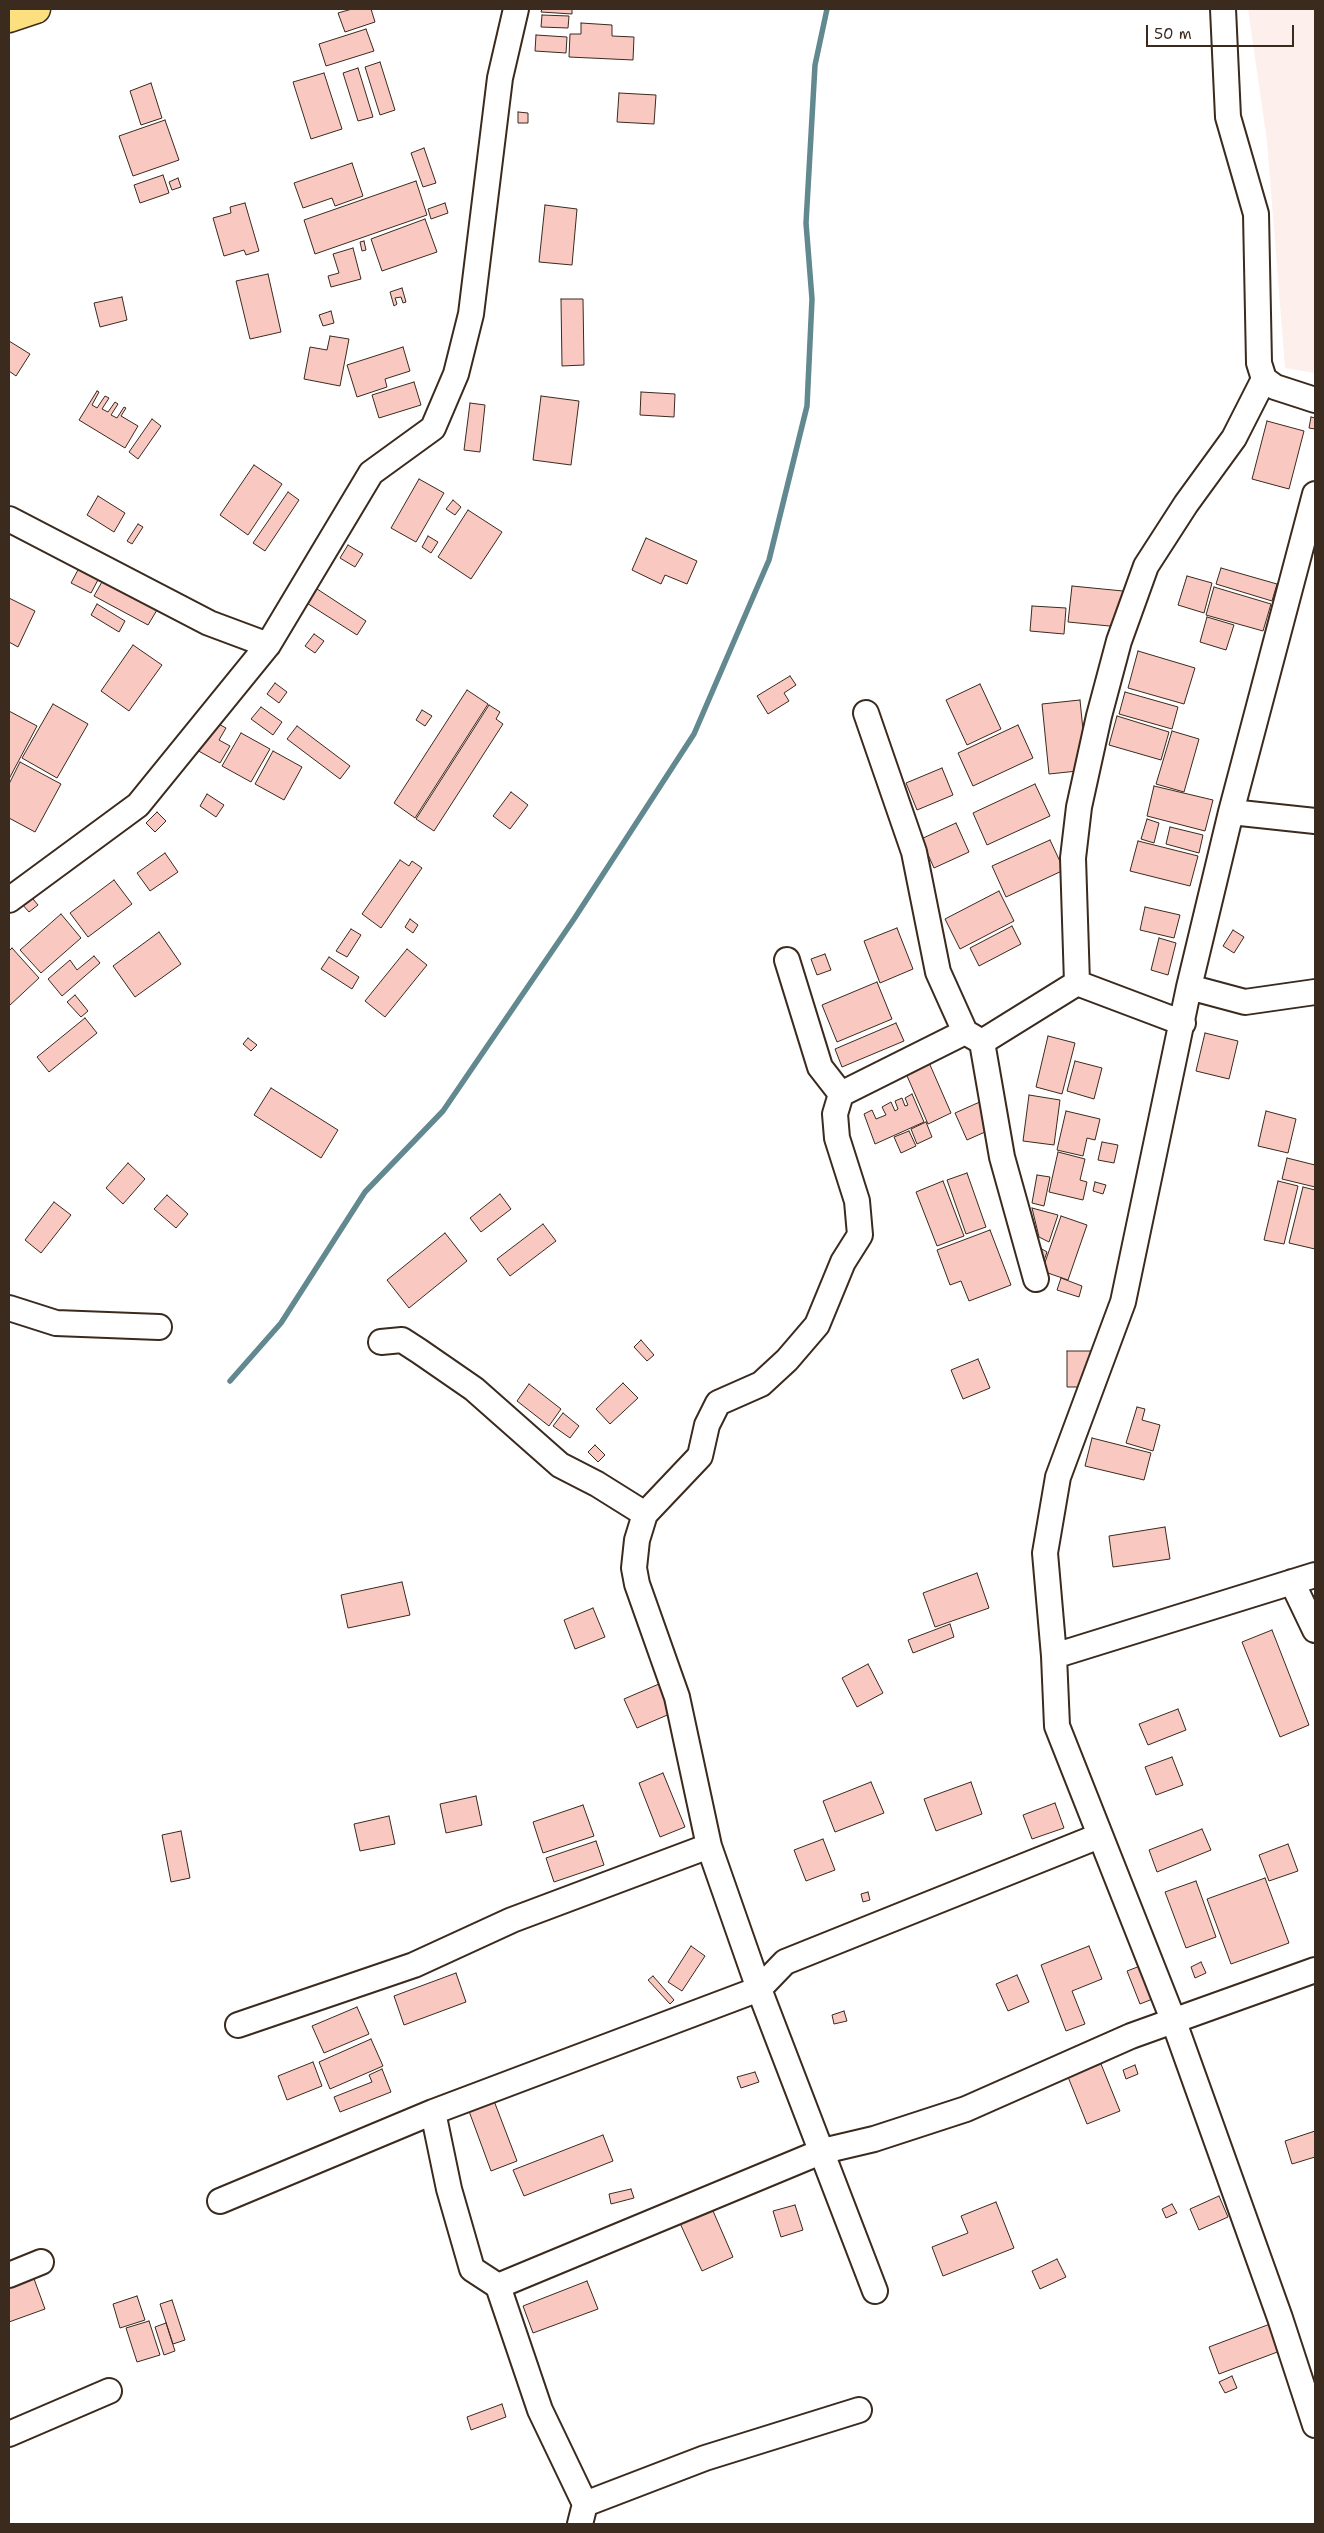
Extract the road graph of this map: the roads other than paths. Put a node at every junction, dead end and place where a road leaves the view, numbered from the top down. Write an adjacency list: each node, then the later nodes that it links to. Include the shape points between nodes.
1 (36, 9): 4 (main road)
2 (516, 9): 9 (street, via 500,78 471,314 456,374 432,428 371,473)
3 (1224, 9): 5 (street, via 1228,117 1256,214 1259,363)
4 (9, 18)
5 (1264, 379): 6 (street); 15 (street, via 1234,438 1146,566 1119,641 1079,807 1073,858)
6 (1315, 400)
7 (1315, 494): 11 (street)
8 (9, 519): 9 (street, via 209,623)
9 (268, 645): 13 (street, via 138,805)
10 (866, 713): 19 (street, via 914,852 938,972)
11 (1231, 812): 12 (street); 16 (street)
12 (1315, 821)
13 (9, 900)
14 (787, 960): 20 (street, via 820,1067)
15 (1077, 983): 18 (street); 19 (street)
16 (1189, 987): 17 (street, via 1245,1002); 18 (street)
17 (1315, 992)
18 (1183, 1023): 29 (street, via 1123,1302 1058,1477 1045,1553)
19 (974, 1037): 20 (street); 21 (street, via 1002,1157)
20 (842, 1094): 25 (street, via 835,1114 837,1138 858,1201 860,1235 844,1262 817,1325 761,1384 718,1403 700,1456)
21 (1036, 1279)
22 (9, 1308): 23 (street, via 56,1323)
23 (159, 1327)
24 (381, 1342): 25 (street, via 402,1340 419,1351 474,1388 560,1465)
25 (645, 1514): 31 (street, via 637,1540 634,1568 637,1584 677,1697)
26 (1315, 1575): 27 (street)
27 (1292, 1582): 28 (street); 29 (street)
28 (1315, 1630)
29 (1054, 1656): 30 (street, via 1057,1726)
30 (1099, 1836): 33 (street, via 785,1962); 34 (street)
31 (710, 1846): 33 (street); 35 (street, via 512,1920 414,1965)
32 (1315, 1970): 34 (street)
33 (759, 1989): 36 (street); 37 (street)
34 (1174, 2022): 37 (street, via 1131,2036 966,2110 874,2140); 45 (street)
35 (238, 2025)
36 (433, 2112): 38 (street); 41 (street, via 449,2189 472,2269)
37 (823, 2151): 41 (street); 42 (street)
38 (220, 2201)
39 (41, 2262): 40 (street)
40 (9, 2276)
41 (498, 2286): 47 (street, via 540,2410)
42 (874, 2291)
43 (109, 2391): 46 (street)
44 (859, 2410): 47 (street, via 706,2458)
45 (1315, 2425)
46 (9, 2434)
47 (582, 2514)

